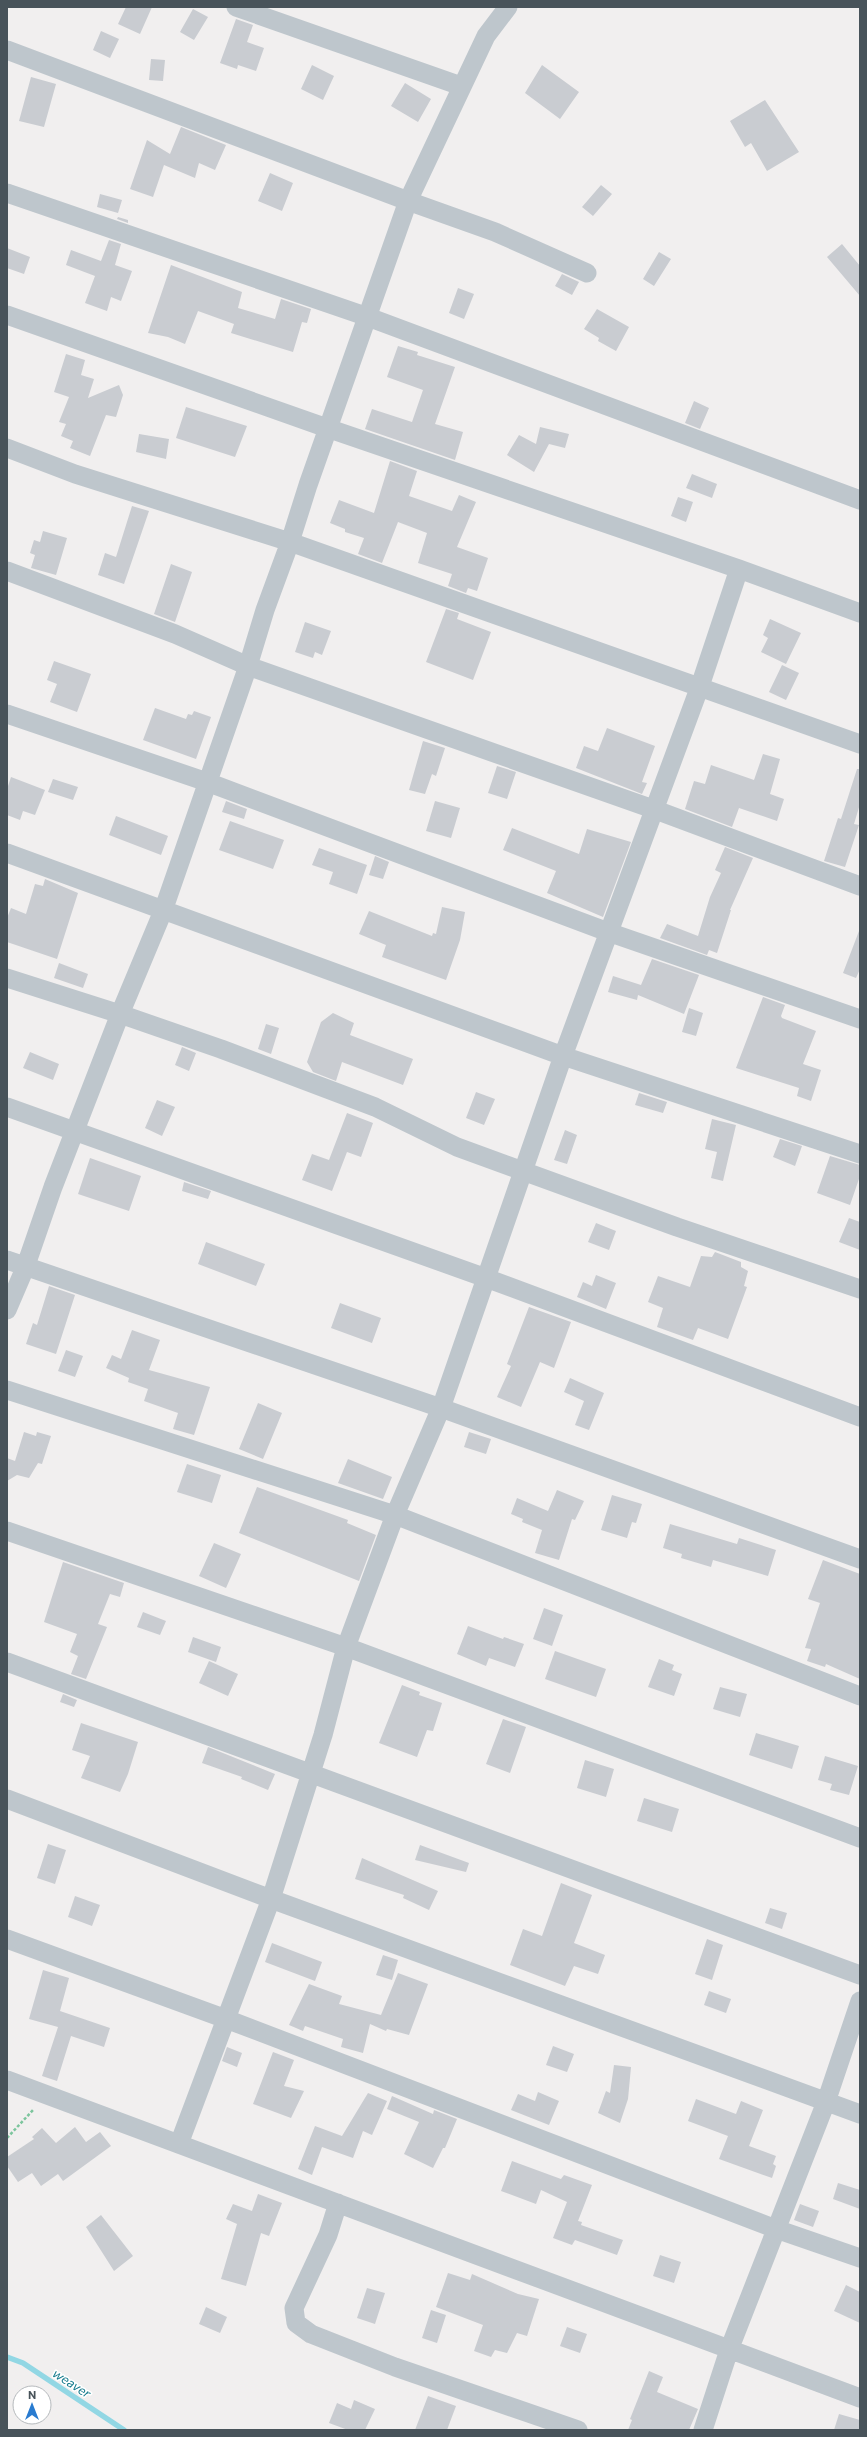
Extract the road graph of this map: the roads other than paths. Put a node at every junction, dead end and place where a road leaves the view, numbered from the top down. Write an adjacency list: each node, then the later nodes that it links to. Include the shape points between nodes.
1 (236, 7): 4 (street)
2 (508, 7): 4 (street, via 486,36)
3 (7, 50): 6 (street)
4 (461, 86): 6 (street)
5 (7, 193): 9 (street)
6 (408, 202): 7 (street, via 495,232); 9 (street)
7 (587, 273)
8 (7, 315): 10 (street)
9 (368, 317): 10 (street); 12 (street)
10 (327, 428): 13 (street); 14 (street)
11 (7, 448): 13 (street, via 75,474)
12 (860, 500)
13 (290, 542): 17 (street); 18 (street)
14 (738, 569): 16 (street); 18 (street)
15 (7, 571): 17 (street, via 175,634)
16 (860, 614)
17 (248, 666): 21 (street); 22 (street)
18 (700, 686): 20 (street); 22 (street)
19 (7, 714): 21 (street)
20 (860, 744)
21 (207, 782): 25 (street); 26 (street)
22 (653, 810): 24 (street); 26 (street)
23 (7, 853): 25 (street)
24 (860, 886)
25 (163, 911): 28 (street); 30 (street)
26 (608, 932): 29 (street); 30 (street)
27 (7, 978): 28 (street)
28 (120, 1014): 32 (street); 34 (street, via 375,1107 457,1147)
29 (860, 1019)
30 (563, 1056): 33 (street); 34 (street)
31 (7, 1108): 32 (street)
32 (75, 1132): 36 (street); 37 (street)
33 (860, 1154)
34 (524, 1169): 37 (street); 38 (street, via 677,1227)
35 (7, 1260): 36 (street)
36 (25, 1268): 39 (street); 41 (street)
37 (486, 1278): 41 (street); 42 (street)
38 (860, 1289)
39 (7, 1310)
40 (7, 1390): 43 (street)
41 (441, 1408): 43 (street); 45 (street)
42 (860, 1417)
43 (395, 1516): 46 (street); 48 (street)
44 (7, 1530): 46 (street)
45 (860, 1559)
46 (346, 1647): 49 (street); 51 (street)
47 (7, 1662): 49 (street)
48 (860, 1696)
49 (311, 1774): 52 (street); 54 (street)
50 (7, 1799): 52 (street)
51 (860, 1838)
52 (271, 1899): 56 (street); 58 (street)
53 (7, 1939): 56 (street)
54 (860, 1975)
55 (860, 2001): 58 (street)
56 (226, 2019): 60 (street); 62 (street)
57 (7, 2080): 60 (street)
58 (826, 2102): 59 (street); 62 (street)
59 (860, 2114)
60 (179, 2144): 61 (street)
61 (338, 2203): 64 (street); 66 (street, via 328,2235 294,2308 296,2323 311,2334 395,2368)
62 (776, 2229): 63 (street); 64 (street)
63 (860, 2258)
64 (729, 2350): 65 (street); 67 (street)
65 (860, 2398)
66 (578, 2430)
67 (703, 2430)

